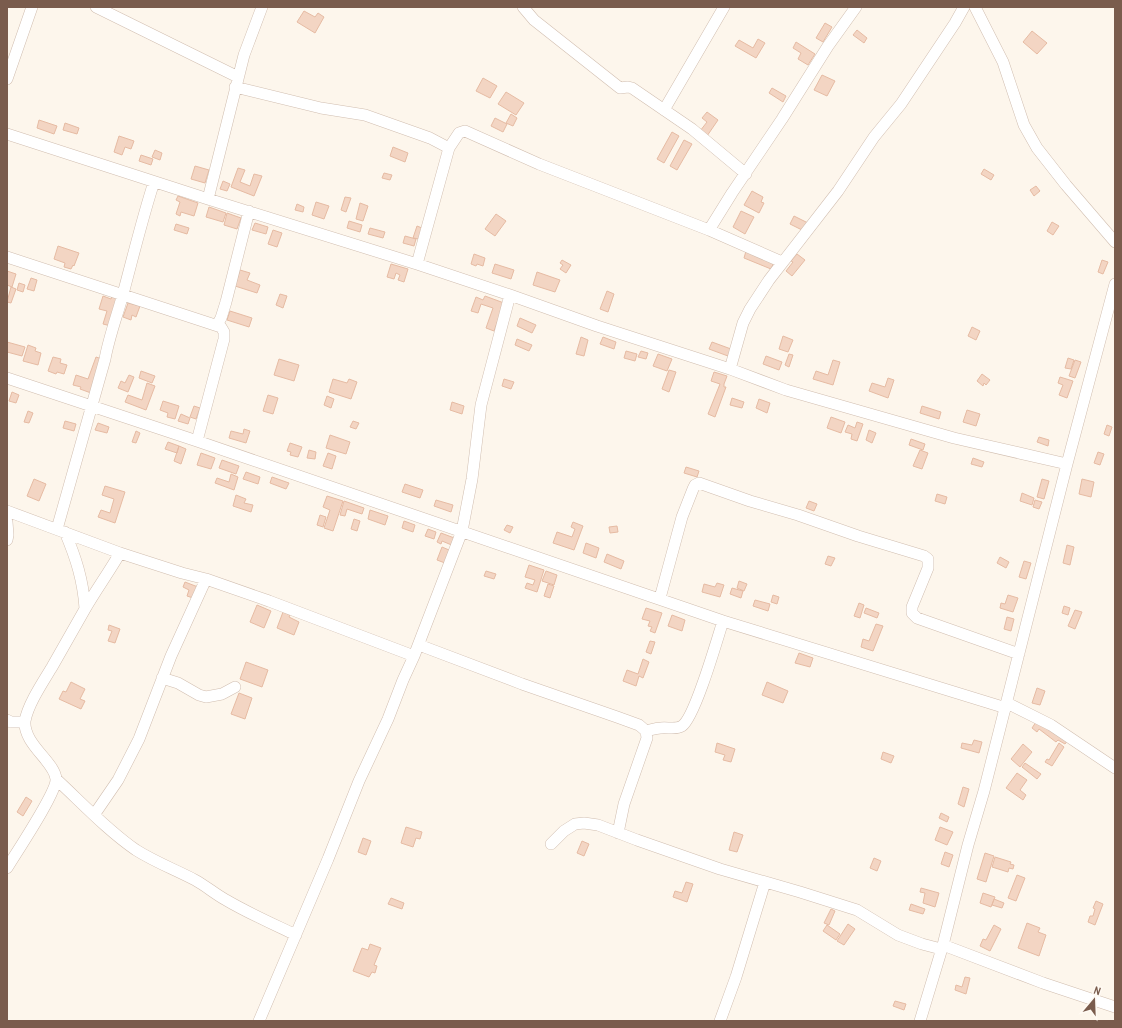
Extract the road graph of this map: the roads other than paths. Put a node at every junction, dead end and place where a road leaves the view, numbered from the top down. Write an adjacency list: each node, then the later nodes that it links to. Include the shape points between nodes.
1 (32, 7): 9 (street)
2 (96, 7): 10 (street)
3 (262, 7): 10 (street)
4 (523, 7): 11 (street, via 534,20 620,88 632,88)
5 (724, 7): 11 (street)
6 (856, 7): 14 (street)
7 (964, 7): 21 (street, via 901,104)
8 (975, 7): 19 (street, via 1002,62 1024,124 1037,148)
9 (7, 79)
10 (237, 82): 13 (street, via 321,108 365,115 430,138); 16 (street)
11 (664, 110): 14 (street, via 692,129)
12 (7, 134): 15 (street)
13 (449, 148): 18 (street, via 459,133 465,131 539,164); 22 (street)
14 (746, 174): 18 (street)
15 (154, 182): 16 (street); 24 (street)
16 (208, 200): 17 (street)
17 (249, 212): 22 (street); 26 (street, via 226,302)
18 (709, 230): 21 (street)
19 (1115, 242)
20 (7, 257): 24 (street)
21 (782, 262): 27 (street, via 750,309)
22 (417, 264): 25 (street)
23 (1115, 284): 31 (street)
24 (122, 295): 26 (street); 29 (street)
25 (510, 295): 27 (street); 35 (street, via 481,405 472,479)
26 (217, 325): 30 (street, via 224,332 224,339)
27 (730, 369): 31 (street, via 786,390 954,438)
28 (7, 378): 29 (street)
29 (91, 406): 30 (street); 34 (street)
30 (197, 440): 35 (street)
31 (1067, 464): 43 (street)
32 (7, 511): 34 (street)
33 (7, 522): 36 (street)
34 (61, 531): 37 (street); 40 (street, via 78,562)
35 (462, 531): 39 (street); 42 (street)
36 (7, 540)
37 (120, 553): 38 (street); 40 (street)
38 (206, 579): 44 (street); 45 (street)
39 (660, 598): 41 (street); 43 (street, via 682,518 693,489 699,483 750,502 924,556 928,559 928,568 912,607 912,614)
40 (85, 608): 49 (street, via 39,689)
41 (723, 621): 47 (street); 50 (street, via 698,696 687,719 682,726 676,728 654,728)
42 (419, 645): 44 (street); 50 (street, via 617,716 639,725)
43 (1019, 654): 47 (street)
44 (414, 656): 59 (street)
45 (162, 678): 46 (street, via 206,697 222,694); 53 (street, via 139,739 118,780)
46 (235, 687)
47 (1007, 705): 51 (street, via 1051,725); 60 (street)
48 (7, 720): 49 (street)
49 (25, 722): 52 (street, via 31,742 54,771)
50 (646, 731): 54 (street, via 647,738 624,804)
51 (1115, 768)
52 (56, 779): 53 (street); 56 (street, via 45,806)
53 (94, 815): 59 (street, via 136,850 188,876 243,910)
54 (618, 833): 55 (street, via 598,825 575,824); 58 (street)
55 (551, 844)
56 (11, 855): 57 (street)
57 (7, 868)
58 (765, 882): 60 (street, via 829,900 856,910 898,935 922,944); 63 (street)
59 (296, 935): 62 (street)
60 (942, 947): 61 (street); 64 (street)
61 (1115, 1007)
62 (259, 1021)
63 (720, 1021)
64 (920, 1021)

